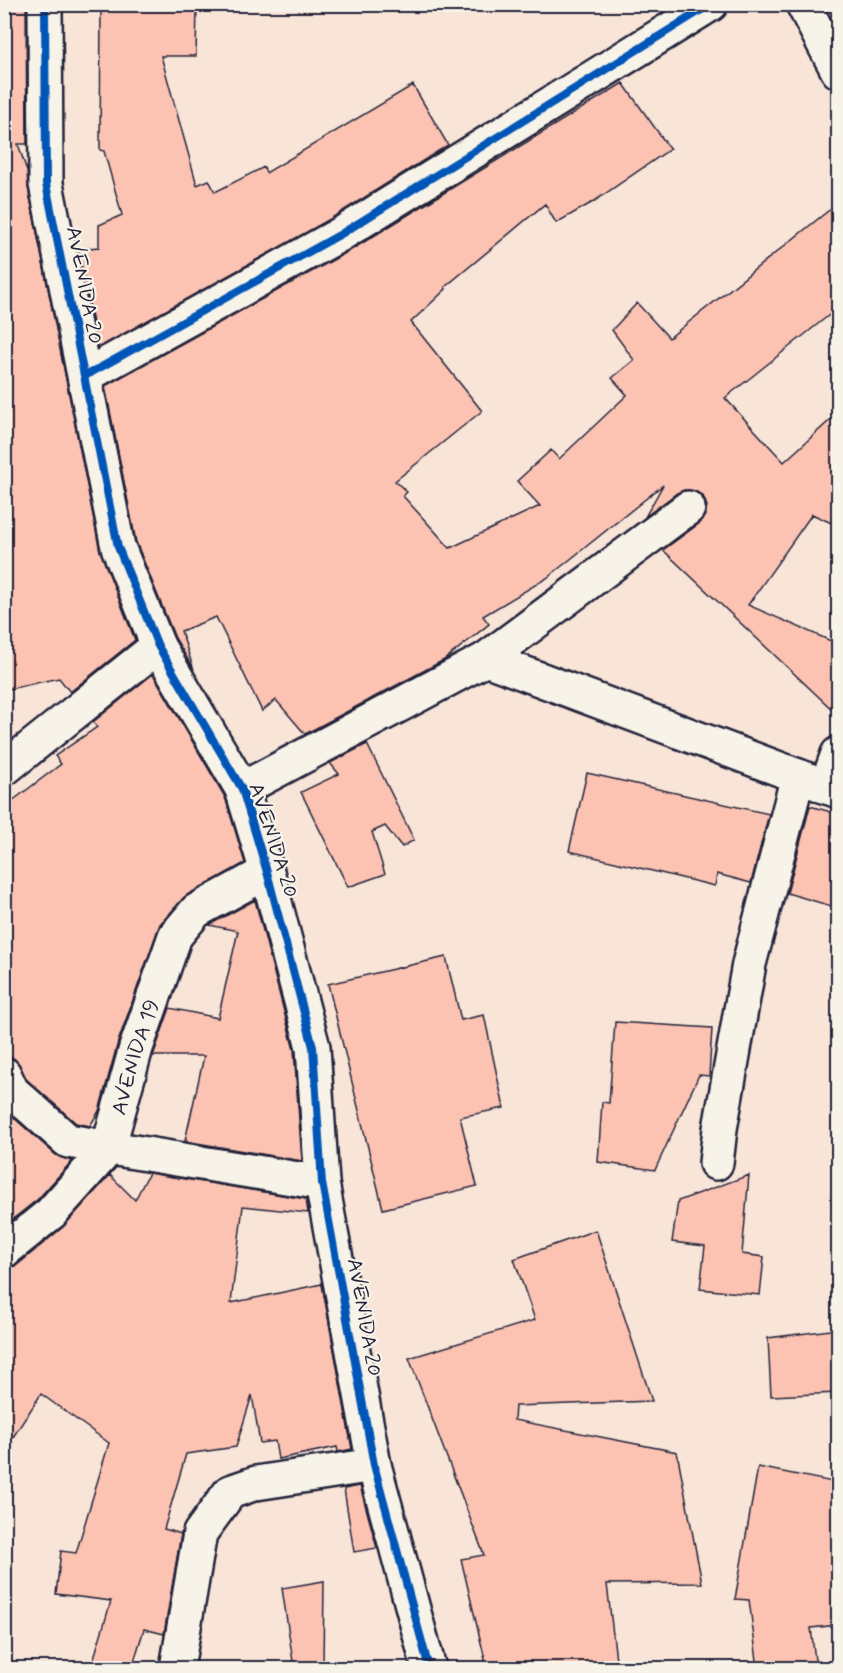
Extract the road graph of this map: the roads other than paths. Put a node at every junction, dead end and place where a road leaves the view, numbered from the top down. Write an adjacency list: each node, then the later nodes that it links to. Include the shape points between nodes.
1 (45, 4): 5 (street, AVENIDA 20, via 46,184)
2 (711, 4): 5 (street, via 341,234)
3 (803, 4): 4 (street)
4 (838, 71)
5 (86, 376): 7 (street, AVENIDA 20, via 118,547)
6 (688, 508): 8 (street)
7 (158, 646): 10 (street); 12 (street, AVENIDA 20)
8 (486, 659): 11 (street); 12 (street)
9 (838, 754): 11 (street)
10 (4, 769)
11 (821, 785): 16 (street, via 749,964)
12 (242, 789): 13 (street, AVENIDA 20)
13 (267, 872): 15 (street, AVENIDA 19, via 196,911 176,936 136,1048); 17 (street, AVENIDA 20, via 313,1047)
14 (4, 1074): 15 (street, via 12,1091 68,1141)
15 (108, 1149): 17 (street); 18 (street, AVENIDA 19, via 51,1213)
16 (716, 1163)
17 (321, 1183): 19 (street, AVENIDA 20)
18 (4, 1251)
19 (374, 1465): 20 (street, via 256,1483 230,1492 200,1533); 21 (street, AVENIDA 20)
20 (177, 1668)
21 (429, 1668)

